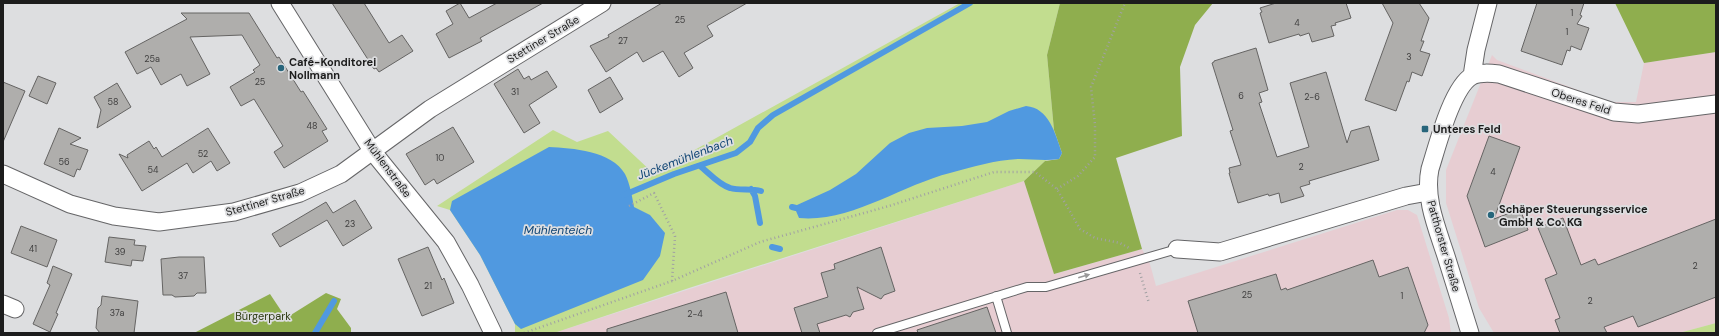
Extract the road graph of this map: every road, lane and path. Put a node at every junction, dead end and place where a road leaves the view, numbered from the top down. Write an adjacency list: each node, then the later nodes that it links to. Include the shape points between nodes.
1 (280, 3): 7 (street, Mühlenstraße)
2 (602, 3): 7 (street, Stettiner Straße, via 430,109)
3 (1125, 3): 9 (path, via 1091,87 1095,157 1078,176)
4 (1488, 3): 5 (street)
5 (1472, 76): 6 (street, Oberes Feld, via 1482,73 1499,74 1614,112 1638,114); 10 (street, Patthorster Straße, via 1454,98 1430,169)
6 (1716, 104)
7 (373, 152): 8 (street, Stettiner Straße, via 341,174 300,193 234,212 159,222 114,216 70,204); 17 (street, Mühlenstraße, via 446,242)
8 (3, 174)
9 (1057, 189): 13 (path, via 1080,229 1095,238 1120,243 1128,248); 14 (path, via 1034,172 994,172 889,206 760,242)
10 (1428, 192): 12 (street, via 1406,196 1220,252); 21 (street, Patthorster Straße)
11 (629, 206): 14 (path, via 654,193 675,236)
12 (1177, 249): 13 (lane)
13 (1136, 261): 15 (lane, one-way to 13, via 1027,286 1046,287); 16 (path)
14 (672, 281): 18 (path)
15 (996, 296): 19 (lane); 20 (lane)
16 (1149, 303)
17 (493, 333)
18 (524, 333)
19 (877, 333)
20 (1007, 333)
21 (1470, 333)

